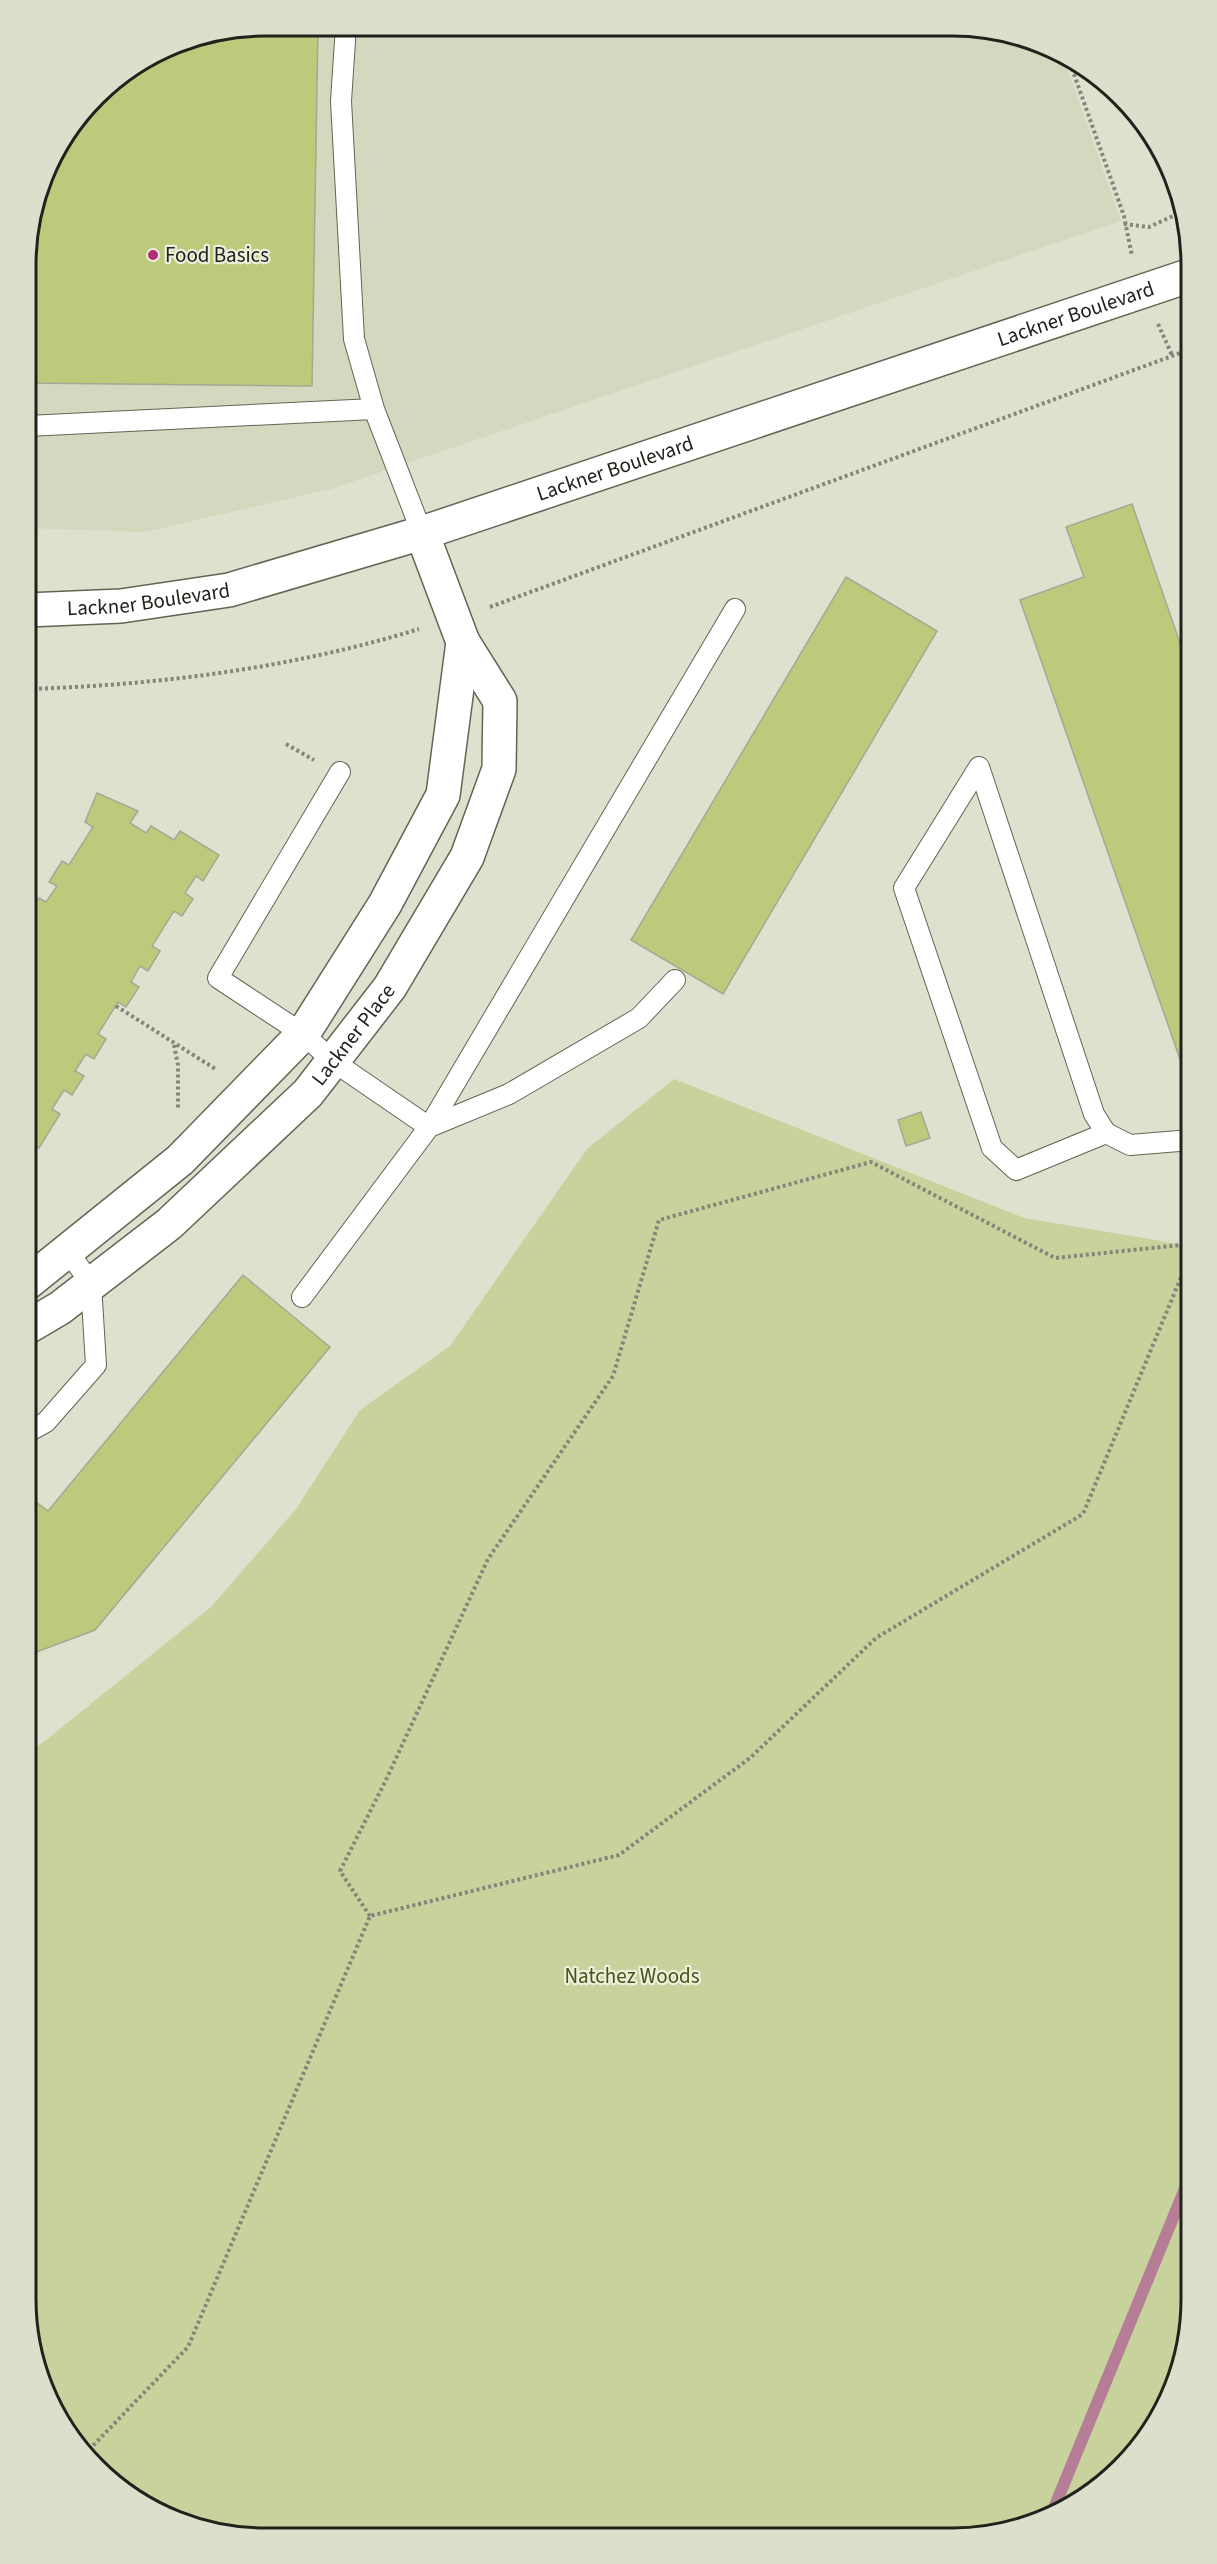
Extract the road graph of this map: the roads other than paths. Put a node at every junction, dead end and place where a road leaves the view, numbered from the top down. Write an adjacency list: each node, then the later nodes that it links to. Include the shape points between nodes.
1 (345, 36): 3 (lane, via 341,101 354,339)
2 (1181, 278): 5 (street, Lackner Boulevard)
3 (374, 409): 4 (lane); 5 (lane)
4 (36, 426)
5 (422, 533): 7 (street, Lackner Boulevard, via 229,590 121,606); 8 (street, Lackner Place)
6 (735, 609): 13 (lane)
7 (36, 610)
8 (459, 630): 11 (street, Lackner Place, via 443,795 385,904); 12 (street, Lackner Place, via 500,701 499,769 467,857 390,987)
9 (340, 772): 11 (lane, via 218,978)
10 (675, 980): 13 (lane, via 639,1018 508,1094)
11 (303, 1034): 12 (lane); 16 (street, Lackner Place, via 180,1160)
12 (334, 1062): 13 (lane); 18 (street, Lackner Place, via 308,1093 169,1224)
13 (429, 1127): 19 (lane)
14 (1106, 1134): 14 (lane, via 1094,1114 979,767 903,888 992,1148 1016,1170); 15 (lane, via 1130,1145)
15 (1181, 1141)
16 (68, 1251): 17 (street, Lackner Place); 18 (lane)
17 (36, 1277)
18 (91, 1284): 20 (street, Lackner Place); 21 (lane, via 96,1365 46,1422)
19 (302, 1297)
20 (36, 1322)
21 (36, 1428)

